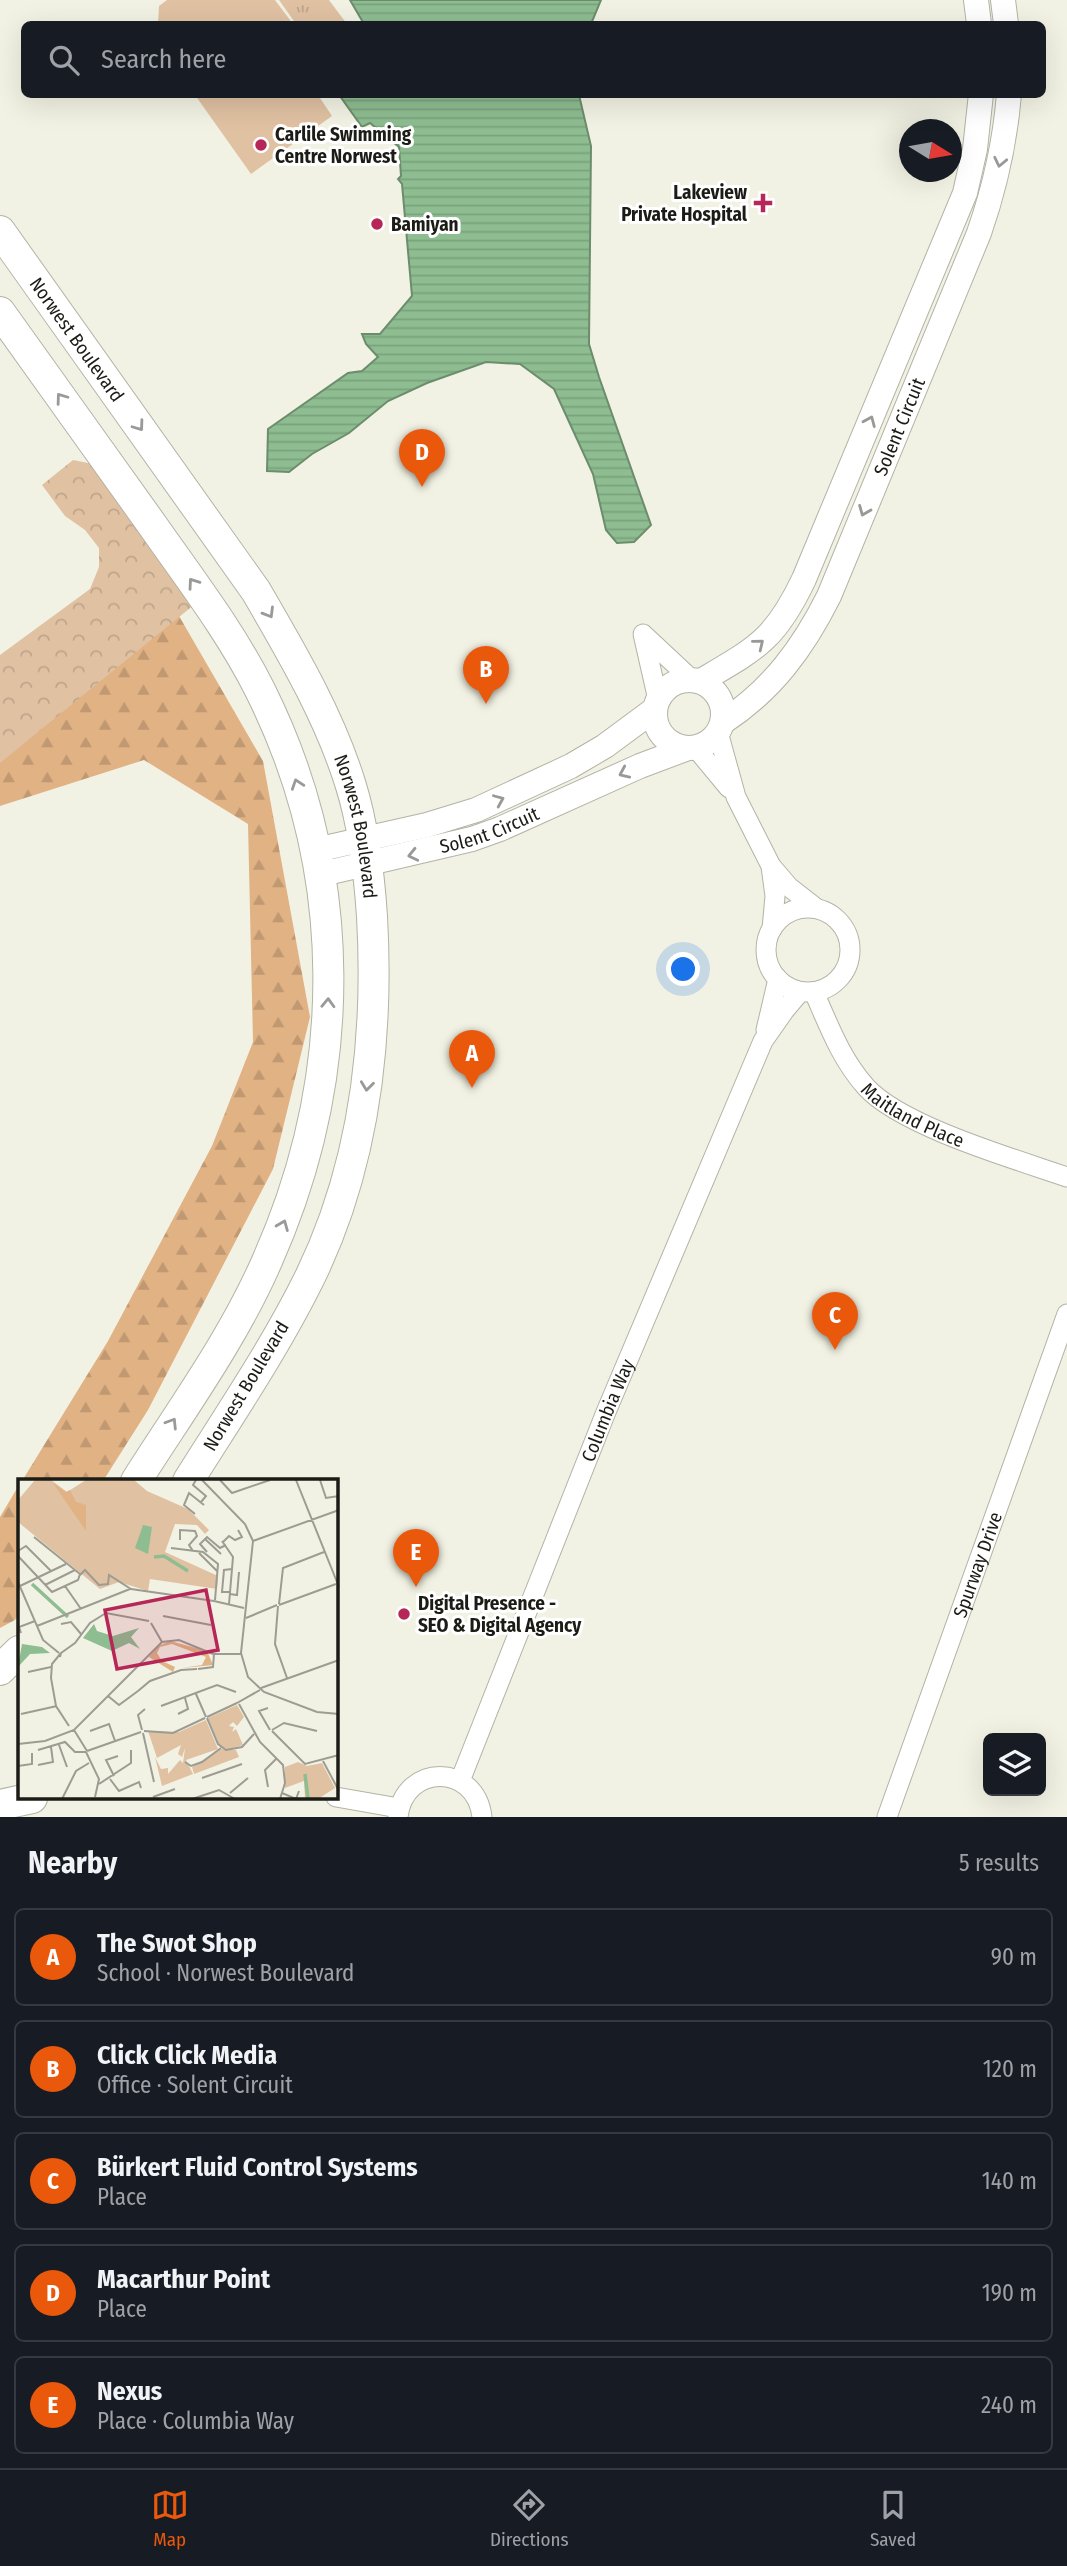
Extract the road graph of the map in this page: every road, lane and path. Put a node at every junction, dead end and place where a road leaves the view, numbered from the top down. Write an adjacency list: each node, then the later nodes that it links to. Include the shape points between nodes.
1 (976, 0): 3 (street)
2 (1003, 0): 4 (street)
3 (979, 21)
4 (1006, 21)
5 (981, 98): 9 (street, Solent Circuit, one-way to 5, via 764,641 788,612 965,193)
6 (1009, 98): 11 (street, Solent Circuit, one-way to 11, via 997,178 979,233 829,596 788,664)
7 (0, 231): 14 (main road, Norwest Boulevard, one-way to 14, via 256,591 293,654 339,750)
8 (0, 312): 15 (main road, one-way to 8, via 281,738 243,658)
9 (696, 680): 10 (street, via 678,681); 10 (street, via 643,634); 11 (street, via 720,698)
10 (657, 704): 12 (street, via 660,731 677,746); 14 (street, Solent Circuit, one-way to 10, via 571,766 605,746)
11 (720, 727): 12 (street, via 711,740); 13 (street)
12 (692, 747): 13 (street); 14 (street, Solent Circuit, one-way to 14, via 640,765 500,829 443,848)
13 (736, 797): 16 (street)
14 (366, 852): 15 (street, Solent Circuit); 25 (main road, Norwest Boulevard, one-way to 25, via 375,997 365,1101 354,1155 335,1218 310,1276)
15 (319, 862): 24 (main road, one-way to 15, via 228,1335 265,1266 298,1186 327,1040 329,978)
16 (771, 866): 17 (street); 18 (street, via 775,897)
17 (816, 908): 18 (street, via 790,912); 20 (street, via 838,919 851,953 839,979 828,988)
18 (772, 929): 19 (street, via 766,955)
19 (778, 979): 20 (street); 21 (street, Columbia Way)
20 (807, 992): 21 (street, Columbia Way, via 784,1011); 22 (street, Maitland Place, via 852,1070 894,1110)
21 (763, 1041): 30 (street, Columbia Way, via 606,1412)
22 (1067, 1177)
23 (1067, 1314): 34 (street, Spurway Drive)
24 (137, 1479)
25 (189, 1479)
26 (18, 1652): 27 (main road)
27 (0, 1670)
28 (0, 1685): 29 (main road)
29 (18, 1686)
30 (460, 1781): 32 (street, via 446,1776 423,1780 411,1788); 33 (street, via 478,1800)
31 (338, 1798): 32 (street)
32 (399, 1813)
33 (482, 1817)
34 (887, 1817)

